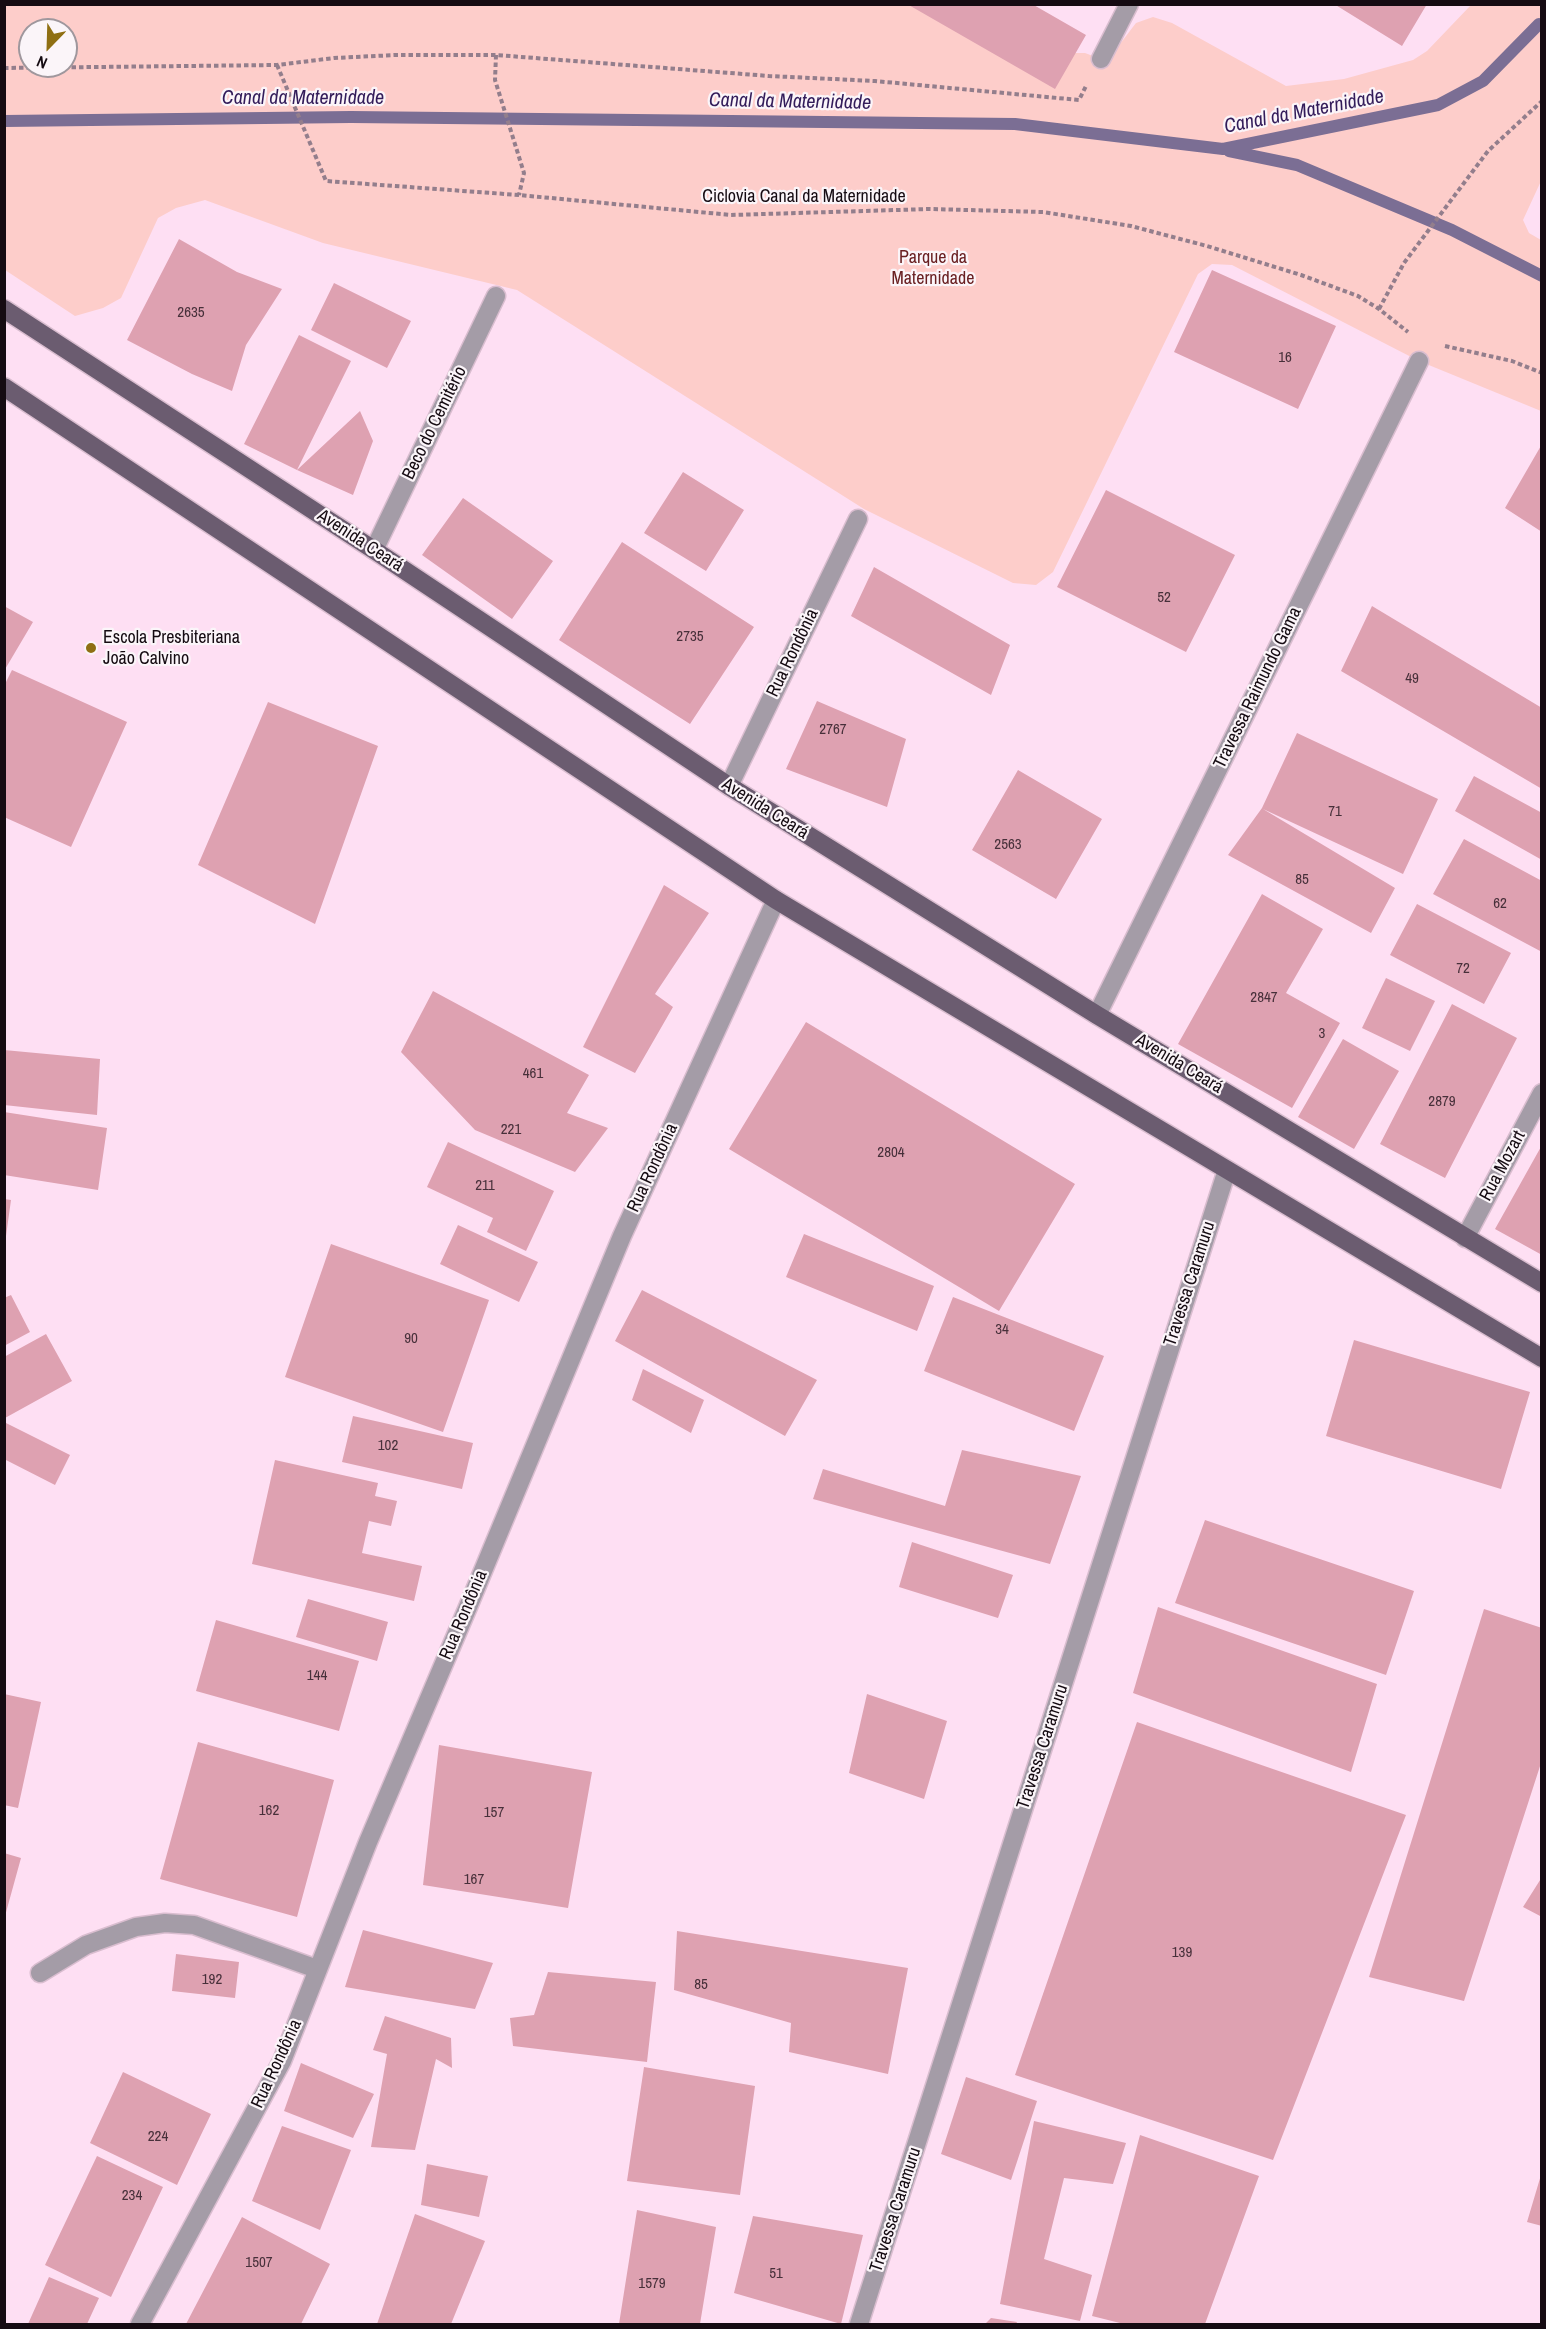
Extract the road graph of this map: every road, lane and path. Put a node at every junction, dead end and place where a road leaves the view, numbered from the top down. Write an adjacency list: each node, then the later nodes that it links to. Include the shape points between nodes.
1 (1129, 4): 3 (street)
2 (496, 55): 3 (path, via 875,81 1078,100); 4 (path, via 396,55); 7 (path, via 495,80 524,173)
3 (1101, 59)
4 (277, 65): 5 (path); 7 (path, Ciclovia Canal da Maternidade, via 326,181)
5 (4, 68)
6 (1542, 101): 10 (path, via 1488,151 1404,263)
7 (519, 195): 10 (path, Ciclovia Canal da Maternidade, via 731,215 930,209 1043,212 1131,226 1208,246 1358,296)
8 (496, 296): 17 (street, Beco do Cemitério)
9 (4, 309): 17 (main road, Avenida Ceará)
10 (1379, 309): 11 (path, Ciclovia Canal da Maternidade)
11 (1413, 337)
12 (1441, 345): 14 (path, via 1512,361)
13 (1419, 361): 20 (street, Travessa Raimundo Gama)
14 (1542, 373)
15 (4, 387): 19 (main road)
16 (858, 519): 18 (street, Rua Rondônia)
17 (374, 549): 18 (main road, Avenida Ceará)
18 (729, 786): 20 (main road, Avenida Ceará)
19 (776, 900): 22 (main road); 26 (street, Rua Rondônia, via 622,1236)
20 (1097, 1014): 23 (main road, Avenida Ceará)
21 (1542, 1093): 23 (street, Rua Mozart)
22 (1227, 1170): 25 (main road); 29 (street, Travessa Caramuru)
23 (1465, 1238): 24 (main road, Avenida Ceará)
24 (1542, 1284)
25 (1542, 1358)
26 (317, 1969): 27 (street, via 194,1925 165,1923 136,1927 86,1944); 28 (street, Rua Rondônia, via 282,2061)
27 (40, 1973)
28 (140, 2325)
29 (859, 2325)

